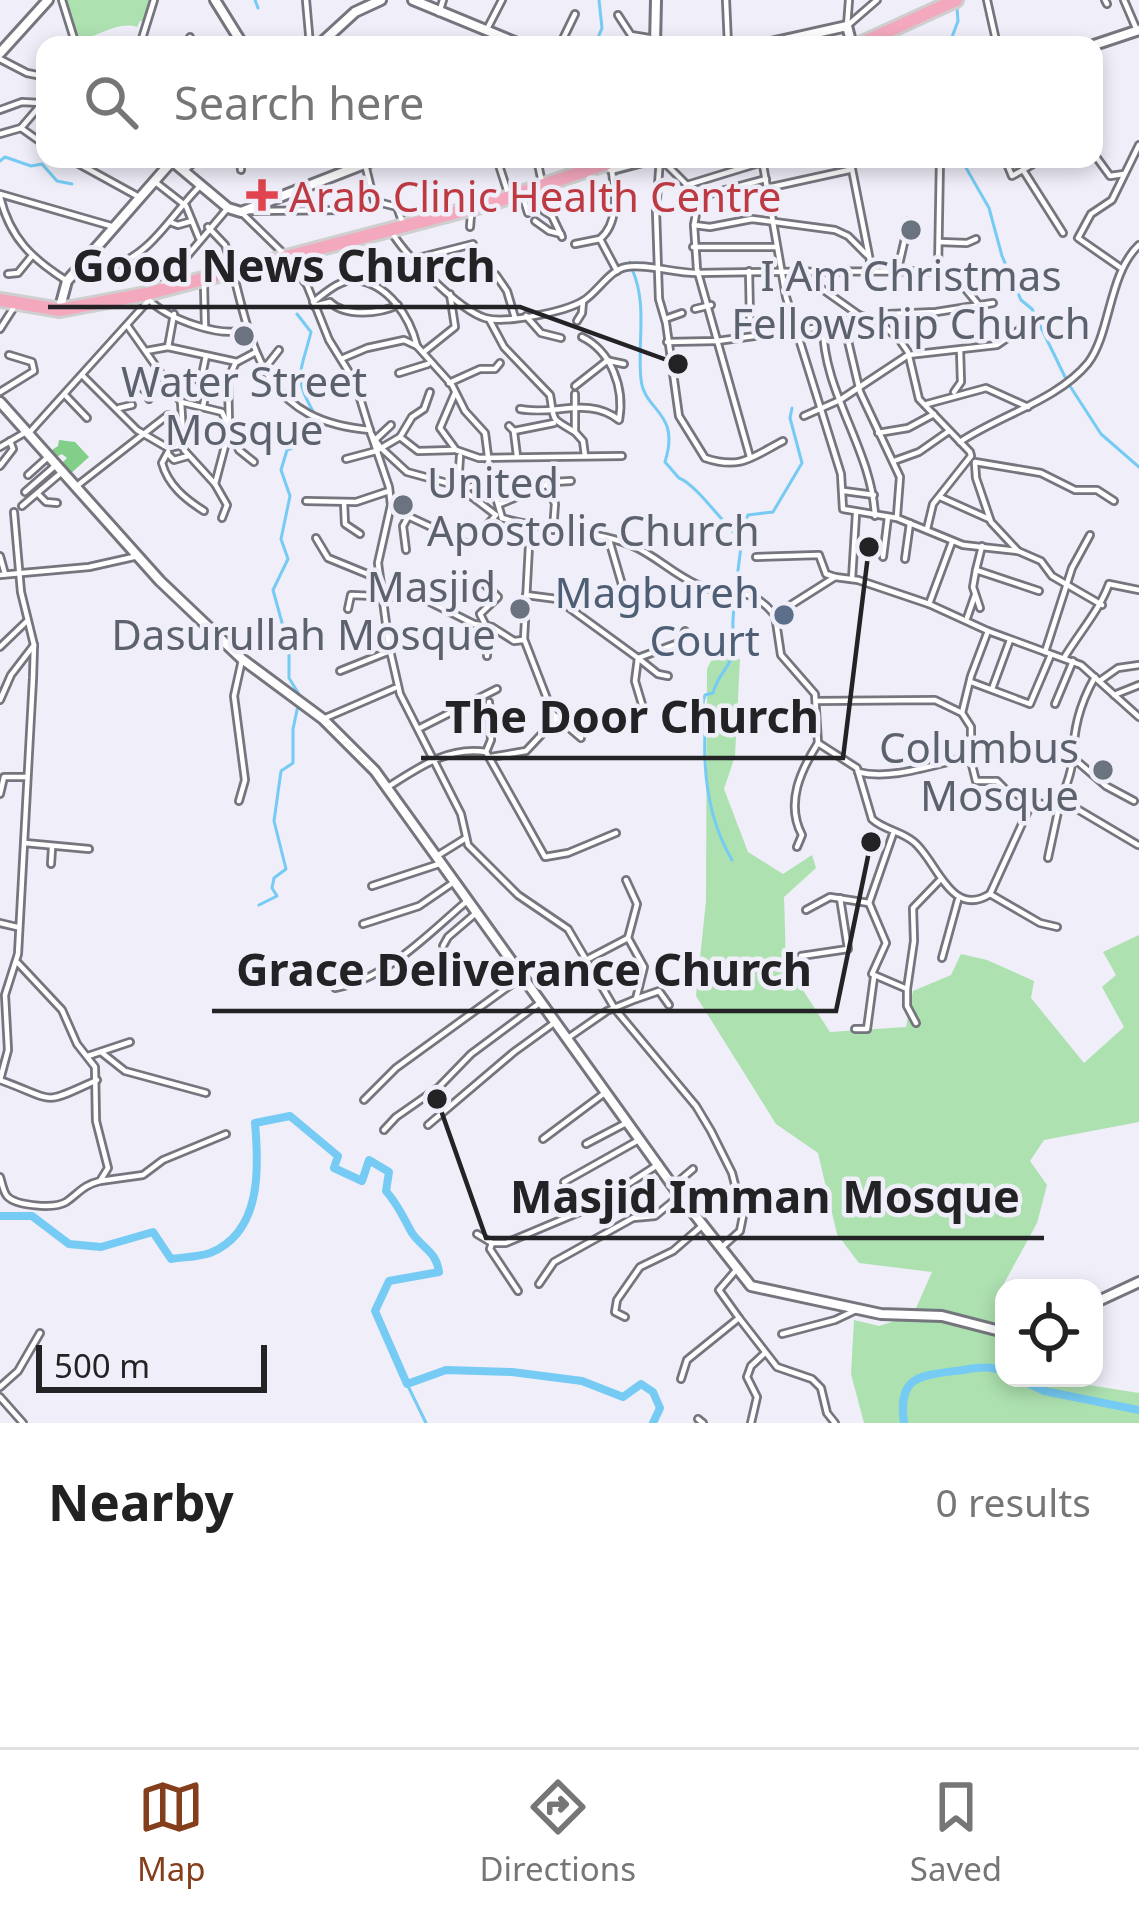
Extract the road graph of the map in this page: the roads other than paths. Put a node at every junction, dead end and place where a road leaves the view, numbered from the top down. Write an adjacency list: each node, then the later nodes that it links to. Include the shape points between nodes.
1 (48, 0): 39 (street)
2 (62, 0): 24 (street)
3 (154, 0): 25 (street)
4 (215, 0): 26 (street)
5 (306, 0): 27 (street)
6 (381, 0): 17 (street)
7 (413, 0): 18 (street)
8 (443, 0): 18 (street)
9 (502, 0): 22 (street)
10 (656, 0): 32 (street)
11 (725, 0): 33 (street)
12 (849, 0): 21 (street)
13 (877, 0): 21 (street)
14 (960, 0): 36 (highway)
15 (987, 0): 37 (street)
16 (1124, 0): 23 (street)
17 (364, 4): 28 (street)
18 (439, 13): 22 (street)
19 (575, 14): 30 (street)
20 (618, 15): 31 (street)
21 (847, 26): 34 (street); 35 (street)
22 (486, 31): 29 (street)
23 (1138, 31): 38 (street)
24 (73, 36)
25 (143, 36)
26 (237, 36)
27 (309, 36)
28 (330, 36)
29 (499, 36)
30 (564, 36)
31 (634, 36)
32 (655, 36)
33 (727, 36)
34 (808, 36)
35 (853, 36)
36 (879, 36)
37 (995, 36)
38 (1103, 42)
39 (0, 56): 40 (street)
40 (36, 75)
41 (36, 102): 42 (street)
42 (0, 110)
43 (36, 110): 44 (street)
44 (21, 128): 45 (street); 46 (street)
45 (0, 134)
46 (36, 139)
47 (1139, 145): 69 (street)
48 (1103, 166): 69 (street, via 1110,176)
49 (86, 168): 78 (street)
50 (165, 168): 71 (street)
51 (182, 168): 67 (street)
52 (187, 168): 67 (street)
53 (347, 168): 85 (street)
54 (364, 168): 93 (street, via 374,200 397,207)
55 (502, 168): 76 (street)
56 (538, 168): 74 (street)
57 (596, 168): 74 (highway)
58 (611, 168): 99 (street, via 613,216)
59 (659, 168): 120 (street)
60 (669, 168): 73 (street)
61 (739, 168): 73 (street)
62 (764, 168): 70 (street)
63 (940, 168): 101 (street)
64 (1008, 168): 68 (street, via 1012,176)
65 (1026, 168): 68 (street)
66 (851, 169): 75 (street); 109 (street)
67 (185, 170): 72 (street)
68 (1023, 170): 97 (street)
69 (1128, 173): 114 (street, via 1078,238)
70 (766, 179): 75 (street); 79 (street)
71 (154, 181): 78 (street); 81 (street)
72 (202, 184): 81 (street); 82 (street)
73 (687, 185): 79 (street)
74 (541, 186): 76 (highway); 87 (street, via 544,211 561,235)
75 (767, 188): 89 (street)
76 (515, 194): 80 (highway); 86 (street)
77 (0, 195): 96 (street); 110 (street)
78 (139, 197): 96 (street)
79 (699, 197): 92 (street)
80 (491, 201): 83 (highway); 93 (highway)
81 (183, 203): 88 (street); 91 (street)
82 (228, 208): 85 (street); 95 (street)
83 (471, 209): 93 (highway); 94 (street)
84 (344, 210): 85 (street)
85 (243, 211): 111 (street)
86 (528, 213)
87 (535, 220)
88 (192, 221): 91 (street); 98 (street)
89 (774, 221): 92 (street); 107 (street); 109 (street, via 842,232)
90 (909, 221): 115 (street)
91 (170, 222): 108 (street)
92 (694, 225): 106 (street)
93 (394, 226): 111 (highway); 112 (street)
94 (470, 226)
95 (208, 227): 98 (street); 116 (street)
96 (116, 229): 128 (street)
97 (1064, 233)
98 (199, 238): 129 (street)
99 (600, 239): 104 (street); 117 (street)
100 (976, 239): 101 (street)
101 (940, 242): 119 (street)
102 (132, 243): 108 (street)
103 (472, 244): 112 (street)
104 (575, 244)
105 (1139, 245): 114 (street)
106 (693, 247): 107 (street); 122 (street)
107 (775, 247): 123 (street)
108 (140, 251): 113 (street)
109 (867, 255): 126 (street)
110 (32, 256): 124 (street); 128 (street)
111 (285, 256): 116 (highway); 136 (street)
112 (413, 259): 130 (street)
113 (113, 266)
114 (1121, 268): 204 (street, via 1090,362)
115 (898, 269): 119 (street); 126 (street)
116 (233, 270): 127 (highway); 129 (highway); 159 (street)
117 (617, 271): 120 (street); 133 (street)
118 (749, 271): 122 (street); 123 (street); 161 (street, via 751,320)
119 (938, 271): 137 (street, via 961,281)
120 (659, 272): 122 (street); 149 (street)
121 (799, 272): 123 (street); 126 (street); 145 (street)
122 (699, 273): 139 (street)
123 (781, 273): 160 (street)
124 (8, 274)
125 (496, 274): 148 (street)
126 (873, 274)
127 (203, 279): 131 (highway); 156 (street)
128 (67, 281): 140 (street)
129 (161, 287): 140 (highway)
130 (450, 294): 147 (street); 172 (street, via 454,327)
131 (147, 297): 135 (highway, via 60,310); 143 (street); 144 (street)
132 (0, 299): 135 (highway); 140 (highway)
133 (583, 302): 146 (street); 152 (street)
134 (993, 303): 137 (street)
135 (16, 304): 157 (street)
136 (314, 304): 138 (street, via 381,311); 138 (street, via 353,280); 176 (street)
137 (977, 304): 150 (street)
138 (398, 305): 166 (street)
139 (710, 305): 141 (street); 165 (street)
140 (60, 307)
141 (695, 309)
142 (682, 313): 149 (street)
143 (174, 314): 156 (street); 167 (street)
144 (136, 315): 154 (street); 158 (street)
145 (859, 315): 150 (street); 153 (street)
146 (526, 316): 148 (street); 163 (street, via 541,333)
147 (489, 319): 148 (street); 209 (street, via 550,395)
148 (515, 319)
149 (665, 319): 164 (street)
150 (875, 320): 175 (street)
151 (1034, 320): 169 (street, via 997,345)
152 (577, 321)
153 (844, 324): 155 (street); 190 (street)
154 (127, 325): 158 (street); 184 (street)
155 (823, 326): 160 (street); 197 (street)
156 (205, 327): 159 (street)
157 (0, 329)
158 (139, 329): 170 (street)
159 (249, 329): 171 (street)
160 (795, 329): 161 (street); 207 (street)
161 (763, 333): 165 (street)
162 (582, 337): 177 (street)
163 (561, 338)
164 (668, 341): 165 (street); 242 (street, via 679,416 694,446 716,462 737,465)
165 (717, 341): 242 (street)
166 (417, 346): 172 (street); 176 (street, via 404,340)
167 (168, 347): 170 (street); 173 (street)
168 (279, 350): 182 (street)
169 (960, 350): 175 (street); 195 (street)
170 (146, 351): 185 (street)
171 (254, 353): 178 (street); 182 (street)
172 (423, 353): 179 (street)
173 (207, 354): 178 (street); 187 (street)
174 (9, 355): 192 (street, via 32,362 34,371)
175 (908, 356): 190 (street); 200 (street)
176 (340, 359): 226 (street)
177 (609, 360): 181 (street); 203 (street, via 575,390); 203 (street, via 619,420)
178 (237, 362): 186 (street)
179 (430, 363): 183 (street); 188 (street)
180 (500, 363): 188 (street)
181 (624, 364)
182 (264, 369): 226 (street, via 278,392 329,424)
183 (399, 373)
184 (82, 375): 196 (street); 205 (street)
185 (166, 380): 189 (street, via 149,397); 191 (street)
186 (228, 380): 187 (street); 208 (street)
187 (204, 381): 191 (street); 202 (street)
188 (449, 382): 194 (street)
189 (135, 383)
190 (860, 387): 197 (street); 224 (street)
191 (172, 388): 199 (street)
192 (0, 392)
193 (430, 392): 227 (street)
194 (457, 392): 236 (street, via 440,428); 239 (street, via 485,433)
195 (954, 392)
196 (66, 394): 214 (street); 223 (street)
197 (840, 400): 207 (street); 260 (street)
198 (0, 402): 223 (street)
199 (181, 402): 202 (street); 232 (street)
200 (926, 404): 204 (street, via 986,388); 211 (street)
201 (132, 405): 205 (street)
202 (203, 406): 210 (street)
203 (575, 406): 209 (street); 222 (street)
204 (1028, 407): 230 (street)
205 (119, 408): 225 (street)
206 (520, 409): 209 (street)
207 (820, 409): 213 (street); 257 (street)
208 (230, 410): 210 (street); 215 (street)
209 (549, 411): 217 (street)
210 (221, 412): 215 (street)
211 (934, 414): 221 (street); 224 (street)
212 (168, 416): 216 (street)
213 (804, 416)
214 (87, 418)
215 (228, 422): 219 (street); 220 (street)
216 (158, 423): 225 (street); 231 (street)
217 (556, 423): 222 (street); 240 (street, via 511,429)
218 (391, 424): 226 (street)
219 (229, 431): 246 (street); 252 (street)
220 (250, 431)
221 (949, 431): 230 (street); 245 (street)
222 (575, 432): 237 (street)
223 (27, 433): 228 (street); 247 (street)
224 (878, 433): 245 (street)
225 (144, 434): 231 (street); 254 (street)
226 (372, 434): 234 (street)
227 (400, 437): 234 (street); 236 (street, via 418,451)
228 (10, 441): 233 (street); 248 (street)
229 (783, 441): 242 (street)
230 (960, 442): 244 (street)
231 (160, 443): 235 (street)
232 (183, 445): 235 (street); 238 (street)
233 (0, 447)
234 (378, 449): 243 (street); 255 (street, via 407,472); 256 (street)
235 (168, 450): 238 (street, via 174,460); 268 (street, via 167,478)
236 (458, 452): 239 (street); 255 (street)
237 (585, 455): 240 (street); 241 (street)
238 (188, 456): 252 (street)
239 (490, 456): 240 (street); 250 (street)
240 (517, 456)
241 (622, 457)
242 (750, 457)
243 (346, 459)
244 (973, 459): 261 (street); 263 (street); 277 (street)
245 (894, 461): 276 (street)
246 (254, 462)
247 (55, 465): 249 (street); 254 (street); 258 (street); 259 (street)
248 (0, 466)
249 (28, 475)
250 (491, 480): 255 (street); 270 (street)
251 (571, 481): 253 (street)
252 (214, 484): 275 (street, via 227,505)
253 (548, 484): 270 (street); 281 (street)
254 (75, 487): 291 (street)
255 (461, 488): 270 (street)
256 (389, 491): 264 (street); 266 (street)
257 (844, 491): 260 (street); 271 (street, via 843,509)
258 (25, 492)
259 (38, 495): 265 (street); 267 (street)
260 (874, 495): 272 (street)
261 (938, 496): 277 (street); 280 (street)
262 (306, 501): 264 (street)
263 (1114, 501)
264 (344, 502): 282 (street, via 344,524)
265 (57, 503)
266 (391, 505): 273 (street); 299 (street)
267 (22, 506)
268 (204, 511)
269 (14, 512): 297 (street)
270 (500, 512): 273 (street, via 470,545); 279 (street)
271 (856, 514): 272 (street); 300 (street)
272 (875, 516): 274 (street)
273 (408, 517): 288 (street)
274 (888, 517): 276 (street); 293 (street)
275 (222, 518)
276 (896, 518): 278 (street)
277 (989, 519): 289 (street)
278 (910, 523): 280 (street); 294 (street)
279 (530, 527): 281 (street); 307 (street)
280 (928, 529): 286 (street)
281 (553, 530): 285 (street)
282 (360, 534)
283 (1090, 535): 302 (street)
284 (316, 538): 299 (street, via 328,559)
285 (609, 540): 303 (street); 313 (street, via 698,585 756,596)
286 (951, 541): 287 (street); 309 (street)
287 (985, 546): 289 (street); 295 (street)
288 (406, 550)
289 (1018, 551): 302 (street)
290 (0, 556): 296 (street)
291 (137, 556): 297 (street); 326 (street)
292 (756, 557): 298 (street, via 819,555)
293 (883, 557)
294 (905, 559)
295 (976, 570): 305 (street); 308 (street)
296 (3, 575): 297 (street)
297 (19, 575): 315 (street)
298 (835, 577): 300 (street); 313 (street)
299 (379, 578): 306 (street)
300 (852, 579): 309 (street)
301 (480, 580): 316 (street, via 498,597 480,614)
302 (1067, 584): 310 (street); 324 (street)
303 (623, 588)
304 (1139, 590): 310 (street, via 1109,584)
305 (1040, 591)
306 (381, 595): 312 (street, via 351,595); 316 (street, via 422,598); 323 (street)
307 (526, 595): 319 (street); 327 (street, via 557,599)
308 (975, 595): 311 (street); 314 (street)
309 (929, 604): 314 (street)
310 (1102, 605): 328 (street)
311 (980, 608)
312 (348, 609)
313 (775, 615): 341 (street, via 781,655)
314 (966, 620): 318 (street)
315 (26, 622): 321 (street); 322 (street)
316 (487, 626): 319 (street); 325 (street)
317 (685, 631): 327 (street, via 681,642)
318 (988, 631): 320 (street); 334 (street)
319 (524, 639): 348 (street)
320 (1010, 640): 324 (street); 338 (street)
321 (34, 645): 340 (street); 357 (street)
322 (0, 647)
323 (390, 651): 331 (street); 336 (street)
324 (1048, 653): 328 (street); 338 (street, via 1030,704)
325 (487, 656)
326 (242, 658): 347 (street); 361 (street, via 234,696 245,780)
327 (638, 658): 332 (street); 344 (street, via 634,681)
328 (1064, 658): 329 (street)
329 (1073, 662): 333 (street); 343 (street)
330 (1139, 664): 333 (street)
331 (340, 671)
332 (668, 676)
333 (1097, 679): 339 (street); 353 (street, via 1076,721)
334 (971, 682): 338 (street); 345 (street)
335 (1139, 685): 339 (street)
336 (397, 686): 347 (street); 349 (street)
337 (496, 689): 349 (street)
338 (992, 689)
339 (1114, 694): 346 (street)
340 (0, 700)
341 (816, 701): 345 (street, via 940,700); 351 (street)
342 (489, 702): 352 (street)
343 (1054, 704)
344 (644, 711)
345 (962, 713): 354 (street)
346 (1139, 717)
347 (323, 718): 359 (street)
348 (556, 718): 350 (street); 352 (street, via 529,749)
349 (420, 728): 355 (street)
350 (581, 739)
351 (818, 743): 356 (street); 370 (street, via 796,781)
352 (489, 755): 355 (street); 366 (street, via 545,857)
353 (1071, 756): 362 (street); 364 (street)
354 (971, 757): 356 (street); 363 (street, via 977,782 997,781)
355 (433, 760): 359 (street); 367 (street)
356 (858, 772): 365 (street, via 869,814)
357 (27, 777): 358 (street); 368 (street)
358 (1, 781): 360 (street)
359 (388, 787): 374 (street)
360 (0, 794)
361 (239, 801)
362 (1134, 801)
363 (1032, 802): 364 (street); 380 (street)
364 (1060, 804): 369 (street); 373 (street)
365 (891, 831): 377 (street, via 917,845); 384 (street)
366 (616, 833)
367 (466, 838): 374 (street); 395 (street, via 518,896 568,928)
368 (25, 843): 371 (street); 389 (street)
369 (1138, 845)
370 (797, 847)
371 (52, 848): 372 (street); 375 (street)
372 (89, 849)
373 (1048, 858)
374 (439, 860): 378 (street); 379 (street)
375 (51, 863)
376 (626, 880): 391 (street, via 637,904)
377 (940, 880): 382 (street); 400 (street, via 913,908)
378 (454, 882): 383 (street); 388 (street, via 419,906)
379 (372, 886)
380 (990, 894): 382 (street); 390 (street)
381 (841, 898): 384 (street); 385 (street); 393 (street, via 848,950)
382 (959, 898): 394 (street)
383 (467, 901): 386 (street); 399 (street, via 422,942)
384 (869, 903): 398 (street, via 885,938)
385 (806, 910)
386 (476, 913): 392 (street); 397 (street)
387 (0, 923): 389 (street)
388 (363, 924)
389 (17, 927): 396 (street)
390 (1057, 927)
391 (628, 938): 395 (street); 401 (street, via 643,963)
392 (442, 946)
393 (800, 956)
394 (942, 958)
395 (586, 960): 404 (street)
396 (18, 962): 411 (street, via 62,1010); 412 (street, via 4,994 8,1050)
397 (523, 976): 402 (street); 416 (street)
398 (874, 977): 400 (street); 407 (street, via 867,1029)
399 (335, 988)
400 (907, 989): 406 (street)
401 (636, 999): 403 (street, via 659,991); 404 (street)
402 (541, 1003): 405 (street); 419 (street)
403 (669, 1005)
404 (615, 1009): 408 (street); 436 (street, via 700,1112 732,1174 742,1227)
405 (556, 1022): 408 (street); 418 (street)
406 (916, 1023)
407 (855, 1029)
408 (568, 1038): 414 (street)
409 (130, 1042): 410 (street)
410 (101, 1052): 411 (street); 415 (street, via 125,1071)
411 (88, 1056): 413 (street)
412 (0, 1080): 413 (street, via 49,1099)
413 (98, 1080): 425 (street, via 96,1121)
414 (606, 1092): 417 (street); 421 (street)
415 (206, 1094)
416 (364, 1100)
417 (628, 1122): 422 (street); 423 (street)
418 (428, 1125)
419 (384, 1130)
420 (226, 1134): 428 (street, via 143,1175)
421 (543, 1139)
422 (640, 1139): 424 (street); 430 (street)
423 (586, 1144)
424 (659, 1164): 431 (street); 435 (street, via 594,1205)
425 (108, 1168): 428 (street); 429 (street)
426 (693, 1169): 431 (street)
427 (0, 1177): 429 (street, via 17,1203 58,1204)
428 (115, 1179): 429 (street)
429 (100, 1181)
430 (564, 1182)
431 (673, 1186): 432 (street)
432 (680, 1196): 433 (street); 439 (street, via 655,1216 633,1218 554,1262)
433 (703, 1225): 436 (street); 443 (street, via 637,1270 616,1304)
434 (477, 1234): 435 (street)
435 (492, 1243): 440 (street)
436 (722, 1248): 437 (street)
437 (737, 1269): 442 (street, via 752,1287); 444 (street, via 719,1290)
438 (1139, 1282): 441 (street)
439 (539, 1284)
440 (518, 1291)
441 (1103, 1299)
442 (858, 1308): 445 (street, via 942,1316); 447 (street)
443 (626, 1317)
444 (739, 1318): 448 (street); 449 (street, via 687,1360)
445 (995, 1331)
446 (40, 1333): 450 (street)
447 (782, 1334)
448 (765, 1353): 453 (street, via 747,1377 757,1397); 454 (street, via 779,1368 812,1379)
449 (681, 1379)
450 (0, 1387)
451 (0, 1397): 452 (street)
452 (23, 1423)
453 (751, 1423)
454 (835, 1423)

